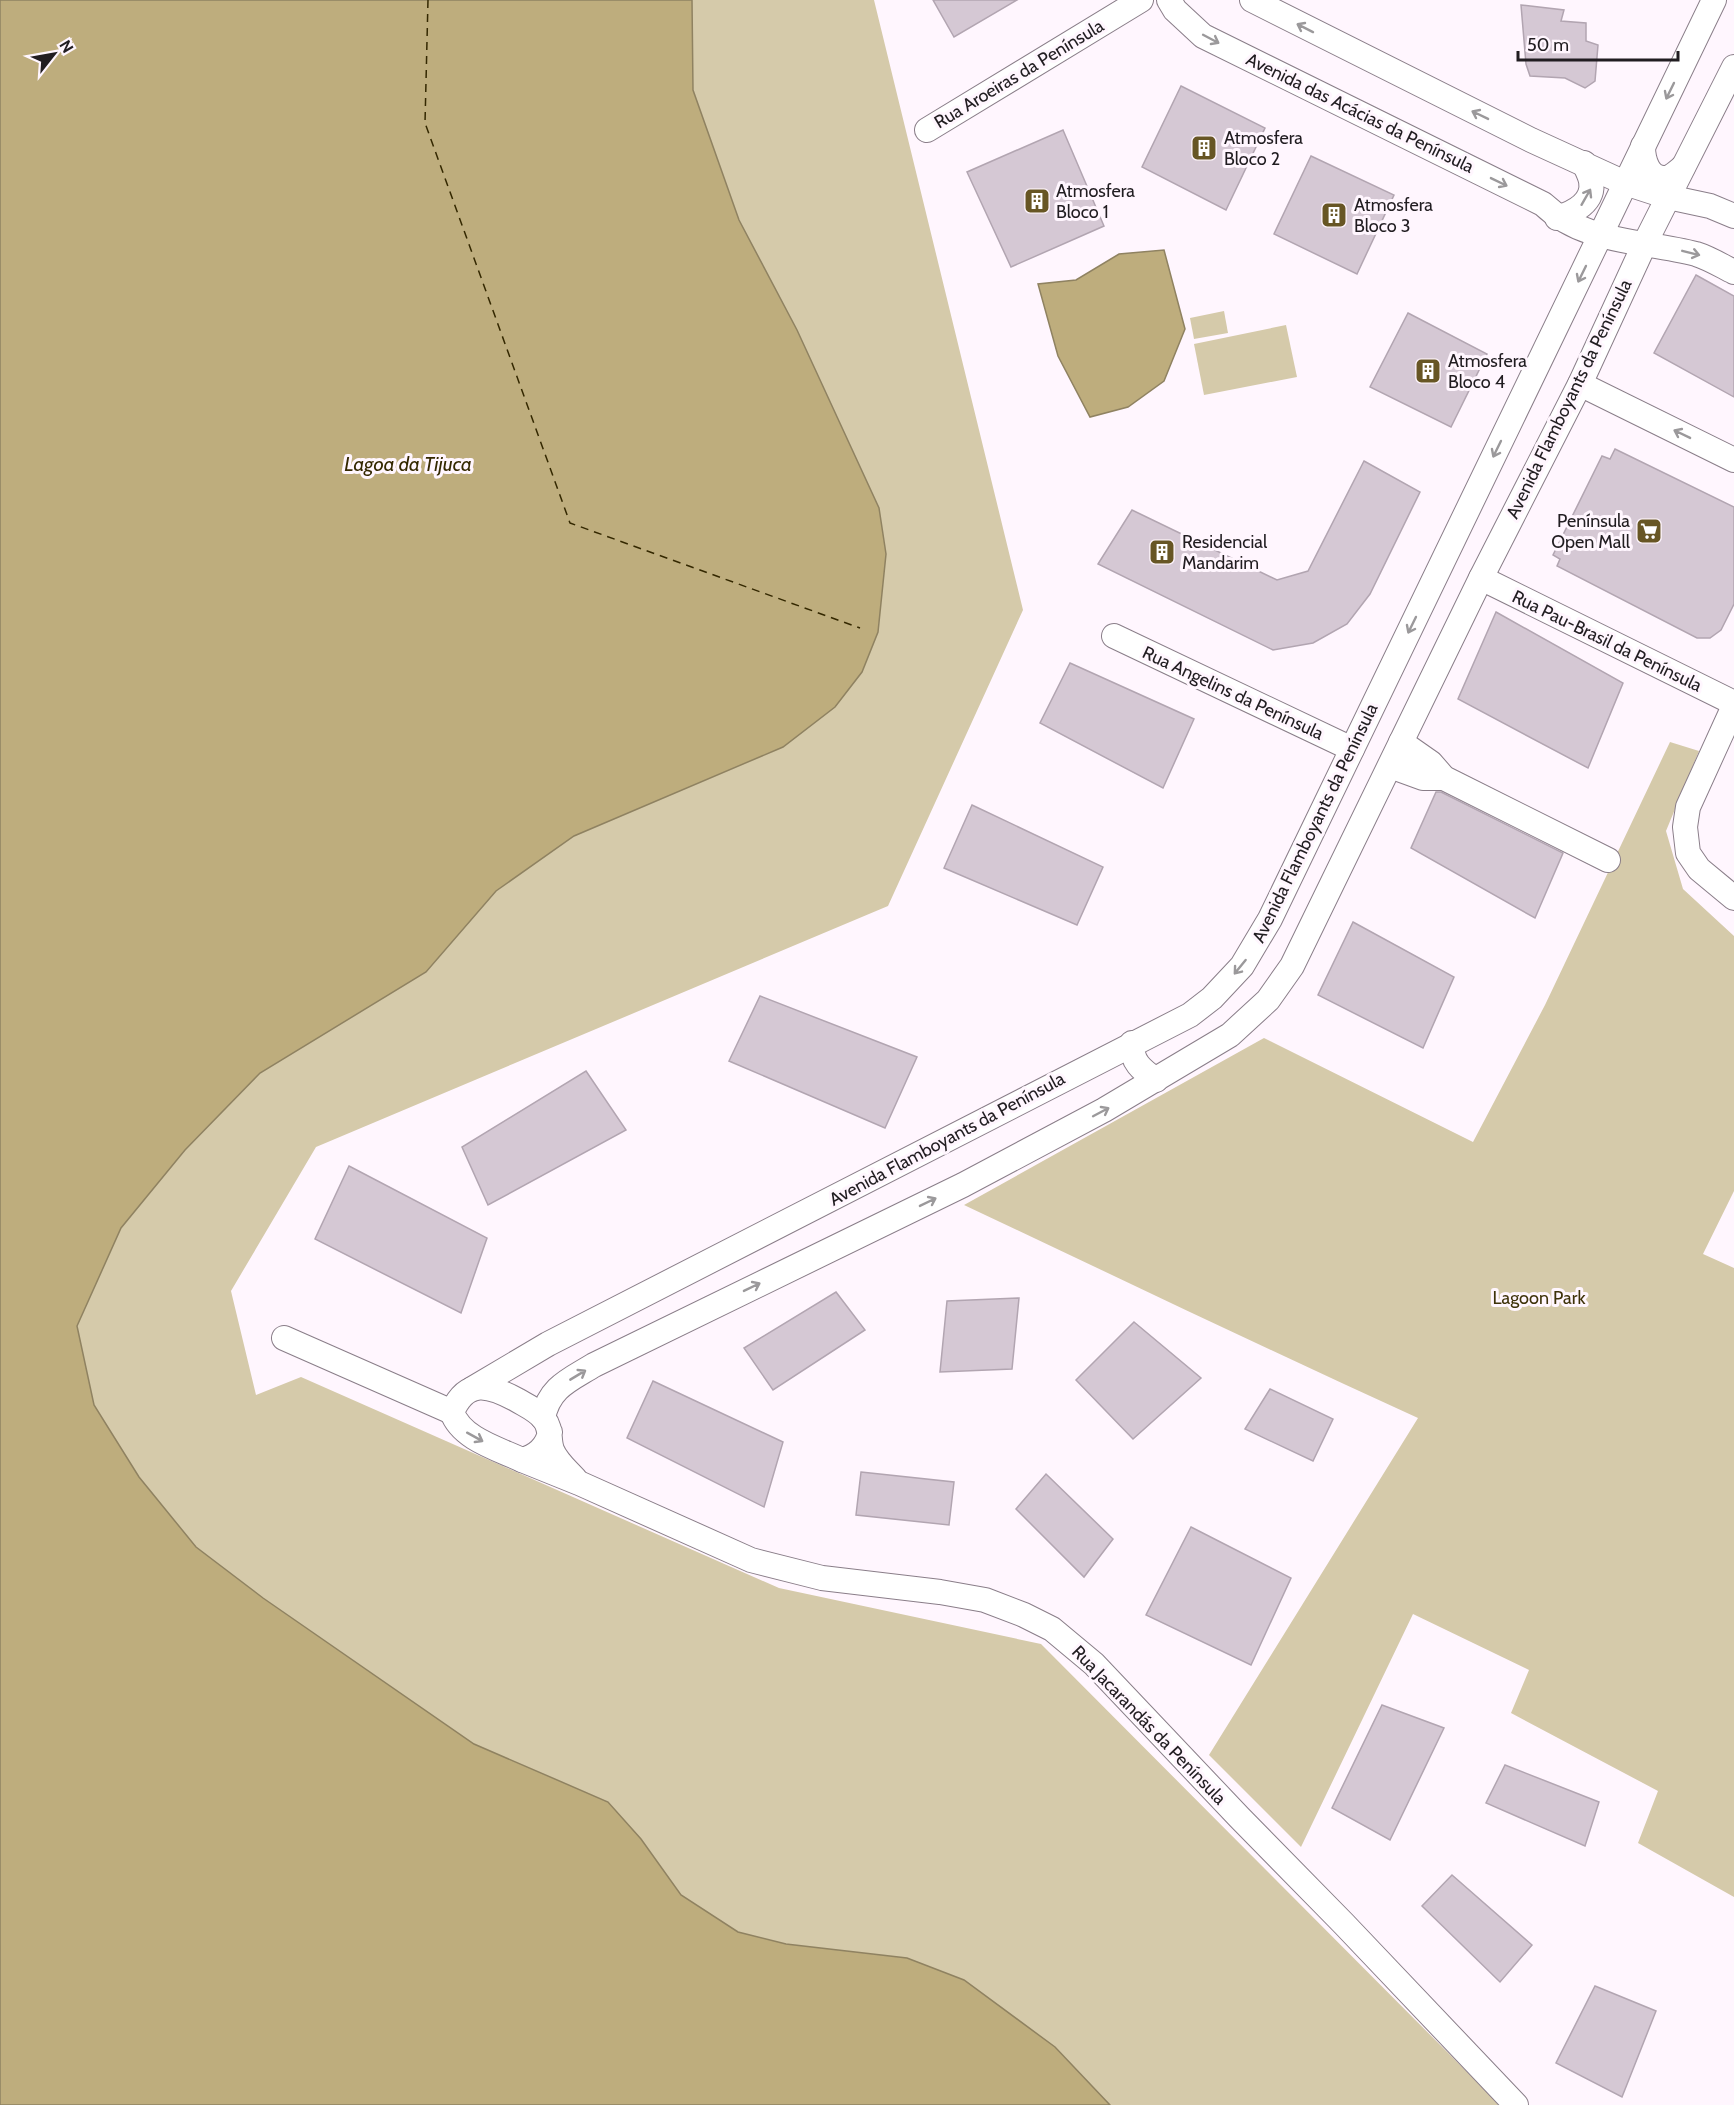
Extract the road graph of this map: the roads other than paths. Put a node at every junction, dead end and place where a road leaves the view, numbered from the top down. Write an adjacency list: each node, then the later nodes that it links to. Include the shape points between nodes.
1 (1141, 0): 6 (street, Rua Aroeiras da Península)
2 (1169, 0): 13 (street, Avenida das Acácias da Península, one-way to 13, via 1203,36 1543,204)
3 (1252, 0): 8 (street, one-way to 3)
4 (1714, 0): 7 (street, Avenida Flamboyants da Península, one-way to 7)
5 (1734, 67): 9 (street, Avenida Flamboyants da Península)
6 (927, 130)
7 (1643, 146): 9 (street, via 1643,159 1658,177 1666,178); 10 (street, Avenida Flamboyants da Península)
8 (1584, 163): 10 (street); 13 (street, one-way to 8, via 1571,214 1588,198 1591,181)
9 (1683, 167): 11 (street, Avenida Flamboyants da Península)
10 (1625, 183): 11 (street); 14 (street, Avenida Flamboyants da Península)
11 (1668, 197): 12 (street); 15 (street, Avenida Flamboyants da Península)
12 (1734, 216)
13 (1557, 218): 14 (street, Avenida das Acácias da Península)
14 (1600, 236): 15 (street, Avenida das Acácias da Península); 23 (street, Avenida Flamboyants da Península, one-way to 23)
15 (1645, 243): 16 (street, Avenida das Acácias da Península, one-way to 16, via 1698,255); 17 (street, Avenida Flamboyants da Península)
16 (1734, 272)
17 (1580, 384): 18 (street, one-way to 17); 19 (street, Avenida Flamboyants da Península)
18 (1734, 460)
19 (1480, 578): 21 (street, Rua Pau-Brasil da Península); 22 (street, Avenida Flamboyants da Península)
20 (1114, 636): 23 (street, Rua Angelins da Península)
21 (1734, 705): 27 (street, via 1688,807 1685,826 1688,853 1699,869)
22 (1401, 742): 24 (street, Avenida Flamboyants da Península); 25 (street, via 1431,763)
23 (1352, 749): 28 (street, Avenida Flamboyants da Península, one-way to 28, via 1270,919 1242,966 1190,1015)
24 (1390, 766): 25 (street, via 1423,778); 29 (street, Avenida Flamboyants da Península, via 1292,966 1268,1000 1230,1035)
25 (1444, 778): 26 (street)
26 (1608, 860)
27 (1734, 898)
28 (1132, 1043): 29 (street, via 1135,1062); 31 (street, Avenida Flamboyants da Península, via 548,1344)
29 (1156, 1080): 33 (street, Avenida Flamboyants da Península, one-way to 29, via 546,1406 555,1391 594,1365 963,1185)
30 (284, 1338): 32 (street, Rua Jacarandás da Península)
31 (472, 1389): 32 (street, via 456,1401); 33 (street, via 498,1390 537,1411)
32 (452, 1412): 34 (street, Rua Jacarandás da Península, one-way to 34, via 464,1430)
33 (547, 1425): 34 (street, via 548,1442); 35 (street, Rua Jacarandás da Península, via 553,1452)
34 (522, 1460): 35 (street, Rua Jacarandás da Península)
35 (579, 1483): 36 (street, Rua Jacarandás da Península, via 751,1560 822,1578 985,1600 1052,1629 1094,1664)
36 (1516, 2105)

